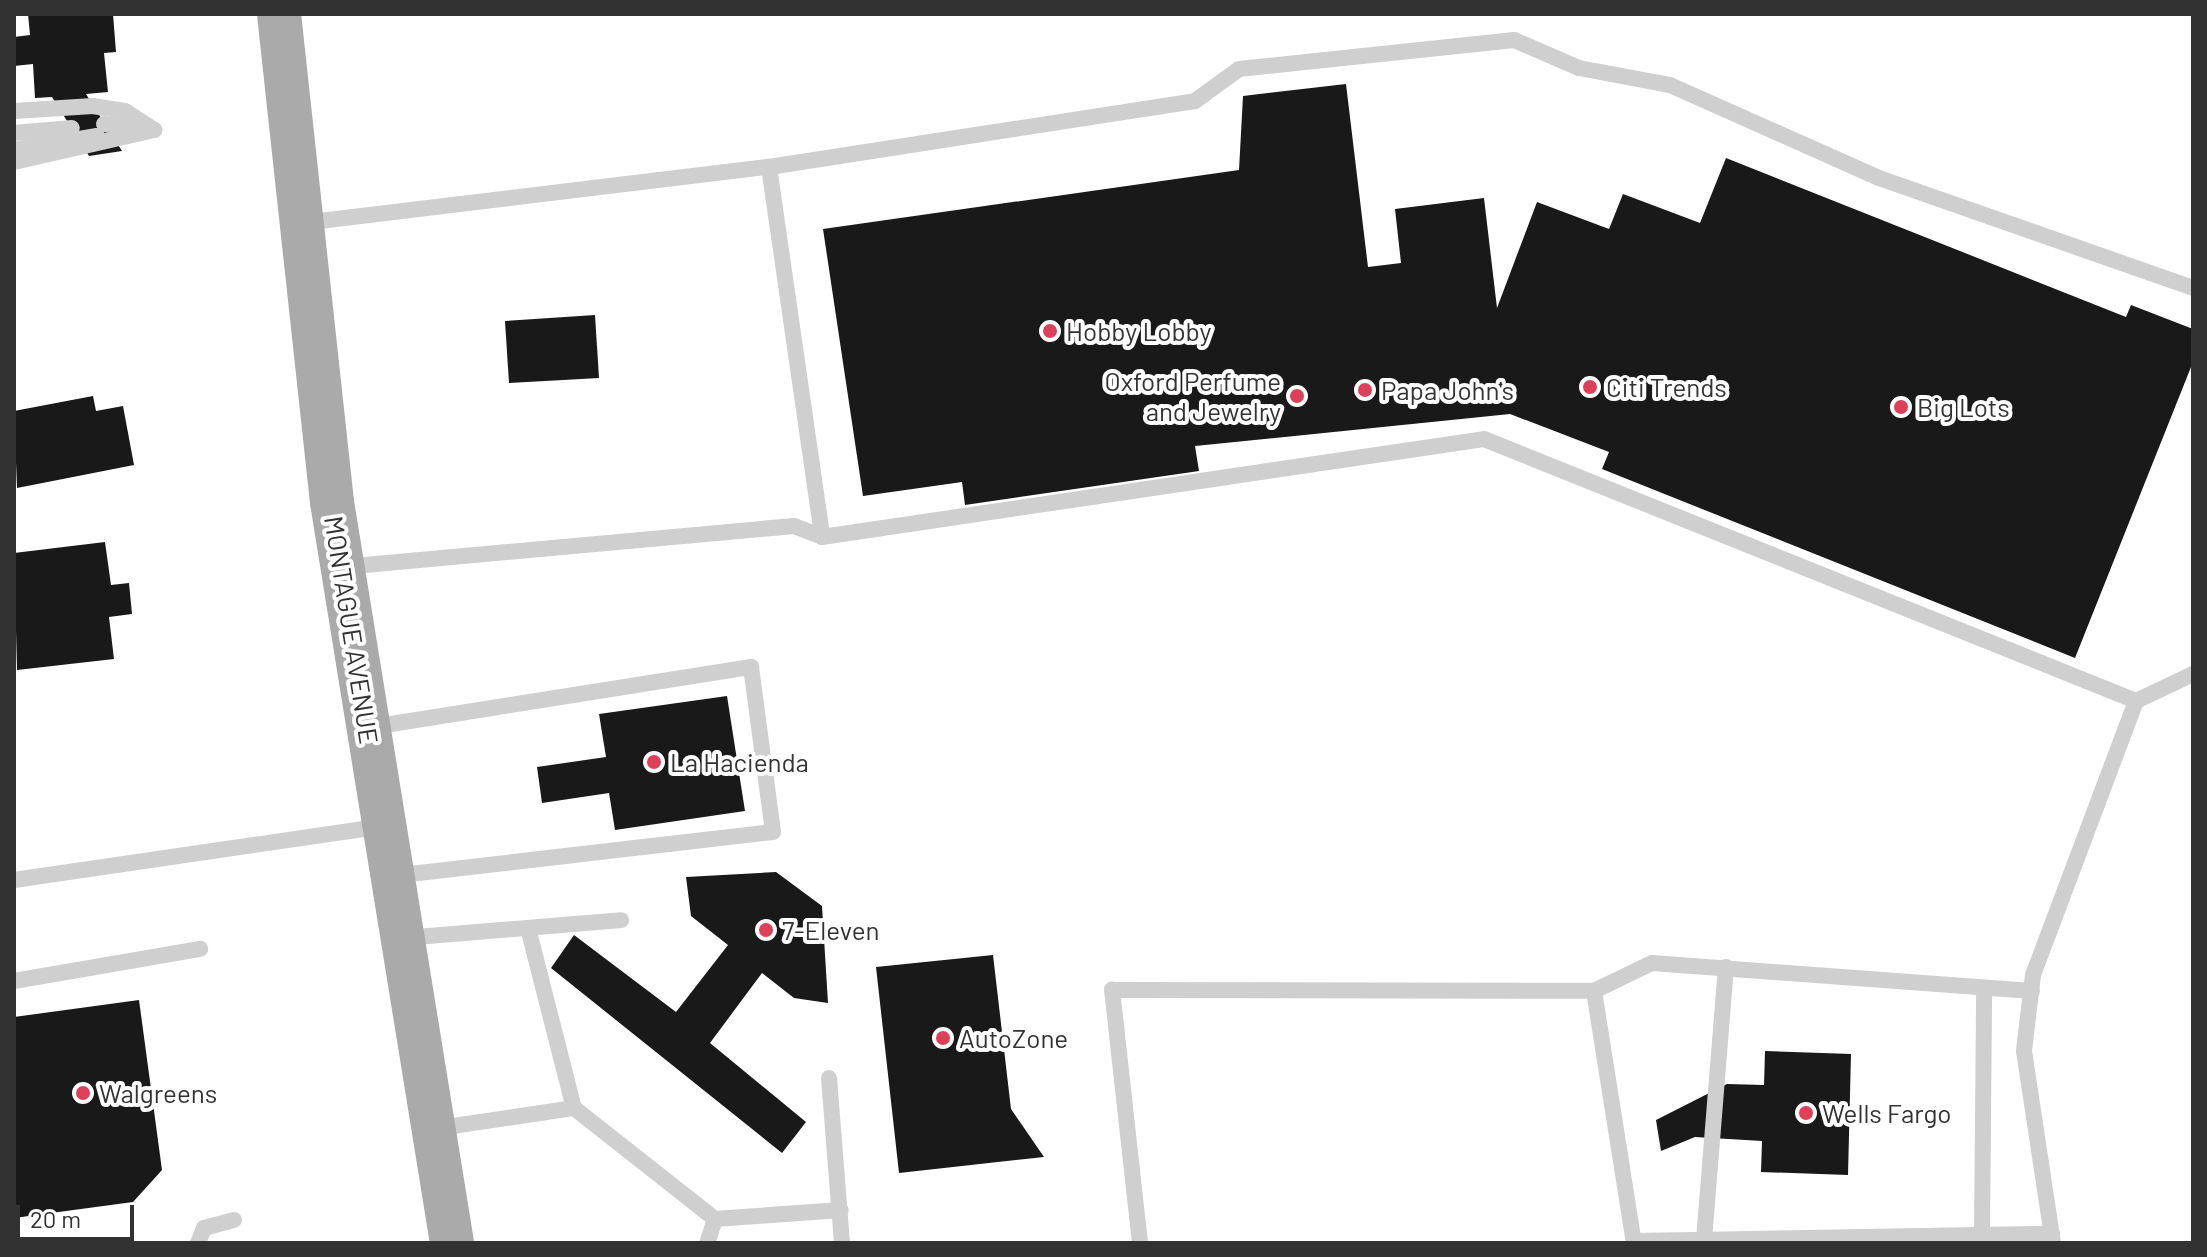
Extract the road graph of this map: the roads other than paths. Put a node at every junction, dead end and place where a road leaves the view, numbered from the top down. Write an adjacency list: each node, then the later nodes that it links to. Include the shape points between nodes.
1 (279, 14): 10 (main road, MONTAGUE AVENUE)
2 (14, 111): 5 (lane, via 93,106 125,111)
3 (104, 124): 5 (lane)
4 (72, 128): 6 (lane)
5 (154, 130): 7 (lane); 8 (lane)
6 (14, 133)
7 (14, 150)
8 (14, 162)
9 (769, 167): 10 (lane); 11 (lane, via 1195,101 1239,69 1514,40 1579,68 1670,85 1879,178); 12 (lane)
10 (302, 223): 13 (main road, MONTAGUE AVENUE)
11 (2193, 288)
12 (822, 537): 13 (lane, via 794,526); 15 (lane, via 1484,439)
13 (342, 567): 16 (main road, MONTAGUE AVENUE)
14 (2193, 674): 15 (lane)
15 (2136, 701): 28 (lane)
16 (368, 728): 17 (main road, MONTAGUE AVENUE); 18 (lane, via 751,667 773,832)
17 (384, 826): 18 (main road, MONTAGUE AVENUE); 19 (lane)
18 (391, 876): 22 (main road, MONTAGUE AVENUE)
19 (14, 880)
20 (621, 920): 21 (lane)
21 (528, 928): 22 (lane); 30 (lane)
22 (402, 938): 31 (main road, MONTAGUE AVENUE)
23 (200, 949): 25 (lane)
24 (1726, 967): 26 (lane); 27 (lane, via 1652,963); 37 (lane)
25 (14, 981)
26 (1984, 988): 28 (lane); 35 (lane)
27 (1594, 991): 38 (lane); 43 (lane, via 1112,990)
28 (2032, 991): 36 (lane, via 2024,1051)
29 (829, 1078): 32 (lane)
30 (574, 1108): 31 (lane); 33 (lane)
31 (432, 1129): 40 (main road, MONTAGUE AVENUE)
32 (841, 1210): 33 (lane); 42 (lane)
33 (715, 1219): 41 (lane)
34 (234, 1220): 39 (lane, via 204,1228)
35 (1982, 1235): 36 (lane); 37 (lane)
36 (2052, 1238)
37 (1704, 1240): 38 (lane)
38 (1634, 1242)
39 (198, 1243)
40 (452, 1243)
41 (707, 1243)
42 (842, 1243)
43 (1140, 1243)

